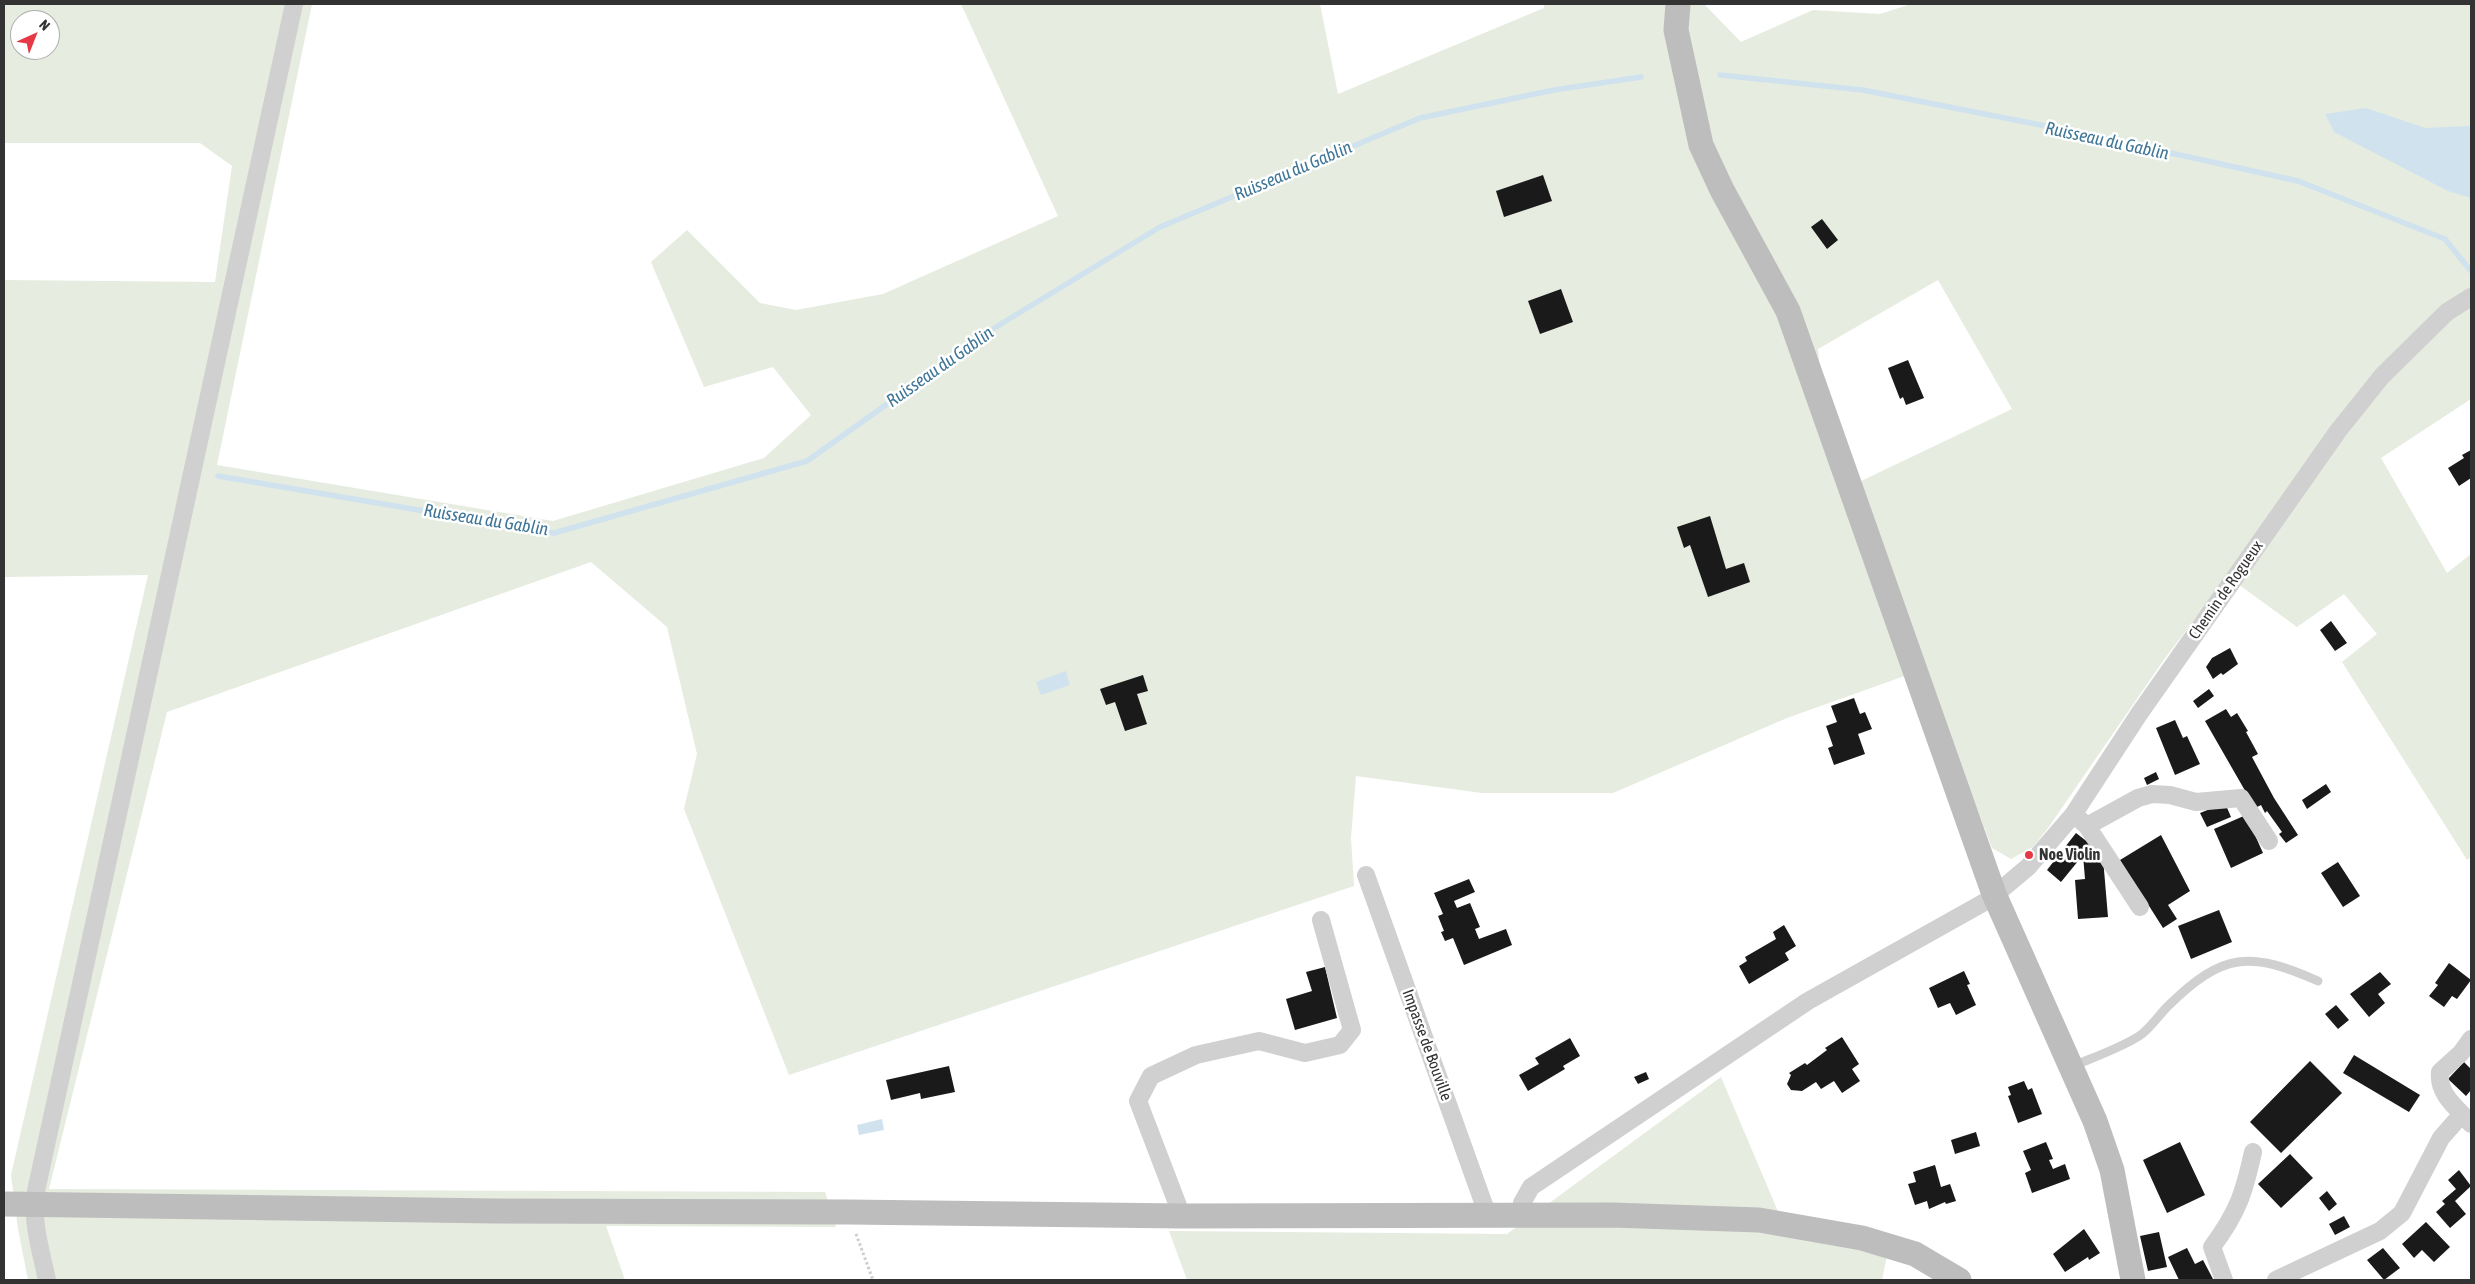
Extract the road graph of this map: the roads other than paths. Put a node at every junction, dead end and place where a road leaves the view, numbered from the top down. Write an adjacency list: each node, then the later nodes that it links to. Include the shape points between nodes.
1 (294, 4): 16 (street)
2 (1678, 4): 7 (street, via 1676,30 1701,145 1788,311)
3 (2471, 297): 4 (street, Chemin de Rogueux, via 2447,312 2382,376 2338,430 2139,714)
4 (2080, 820): 5 (street, via 2152,794 2196,802 2240,798); 7 (street, Chemin de Rogueux); 8 (street)
5 (2269, 841)
6 (1366, 875): 18 (street, Impasse de Bouville)
7 (1994, 894): 12 (street); 19 (street, Chemin de Rogueux, via 1808,1001 1531,1187 1522,1203)
8 (2140, 907)
9 (1321, 920): 17 (street, via 1352,1030 1340,1045 1305,1053 1259,1041 1196,1055 1151,1076 1138,1101)
10 (2318, 981): 12 (lane, via 2285,966 2258,960 2239,961 2204,975 2142,1034)
11 (2471, 1039): 13 (street, via 2440,1072 2438,1084)
12 (2070, 1067): 22 (street, via 2095,1121 2112,1170)
13 (2467, 1119): 24 (street, via 2441,1138 2402,1213 2380,1231)
14 (2253, 1152): 23 (street, via 2243,1196 2212,1247)
15 (4, 1204): 16 (street)
16 (34, 1204): 17 (street, via 495,1212); 20 (street)
17 (1182, 1216): 18 (street)
18 (1488, 1216): 19 (street)
19 (1521, 1216): 21 (street, via 1612,1215 1759,1220 1862,1238 1915,1254)
20 (47, 1280)
21 (1959, 1280)
22 (2133, 1280)
23 (2224, 1280)
24 (2276, 1280)

